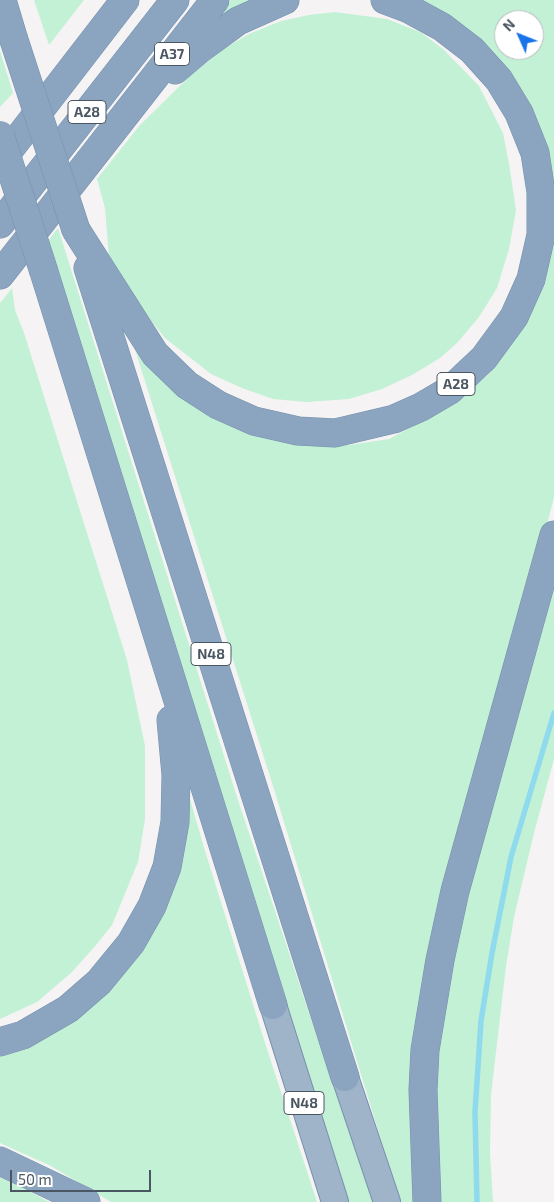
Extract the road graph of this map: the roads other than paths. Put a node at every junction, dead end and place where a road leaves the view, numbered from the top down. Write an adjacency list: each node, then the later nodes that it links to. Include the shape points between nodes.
1 (2, 0): 11 (highway, A28, bridge)
2 (124, 0): 9 (highway, A28)
3 (174, 0): 10 (highway, A28)
4 (214, 0): 7 (highway, A37)
5 (285, 0): 7 (highway, A28, via 238,21)
6 (385, 0): 11 (highway, A28, via 410,9 442,27 472,50 499,80 519,113 534,153 540,182 541,235 531,279 504,331 484,358 450,390 394,419 336,432 298,431 254,421 218,405 187,385 155,354)
7 (130, 109): 12 (highway, A28)
8 (0, 135): 14 (highway, N48, bridge)
9 (0, 162)
10 (0, 224)
11 (76, 230): 17 (highway, N48)
12 (0, 275)
13 (554, 535): 22 (highway, via 456,890 440,960 425,1050 423,1090)
14 (162, 654): 15 (highway, N48); 16 (highway, N48, via 176,775 175,822 167,867 152,906 131,943 99,982 68,1009 23,1035)
15 (273, 1005): 20 (highway, N48)
16 (0, 1042)
17 (345, 1077): 21 (highway, N48)
18 (0, 1161): 19 (highway)
19 (86, 1202)
20 (335, 1202)
21 (386, 1202)
22 (428, 1202)

